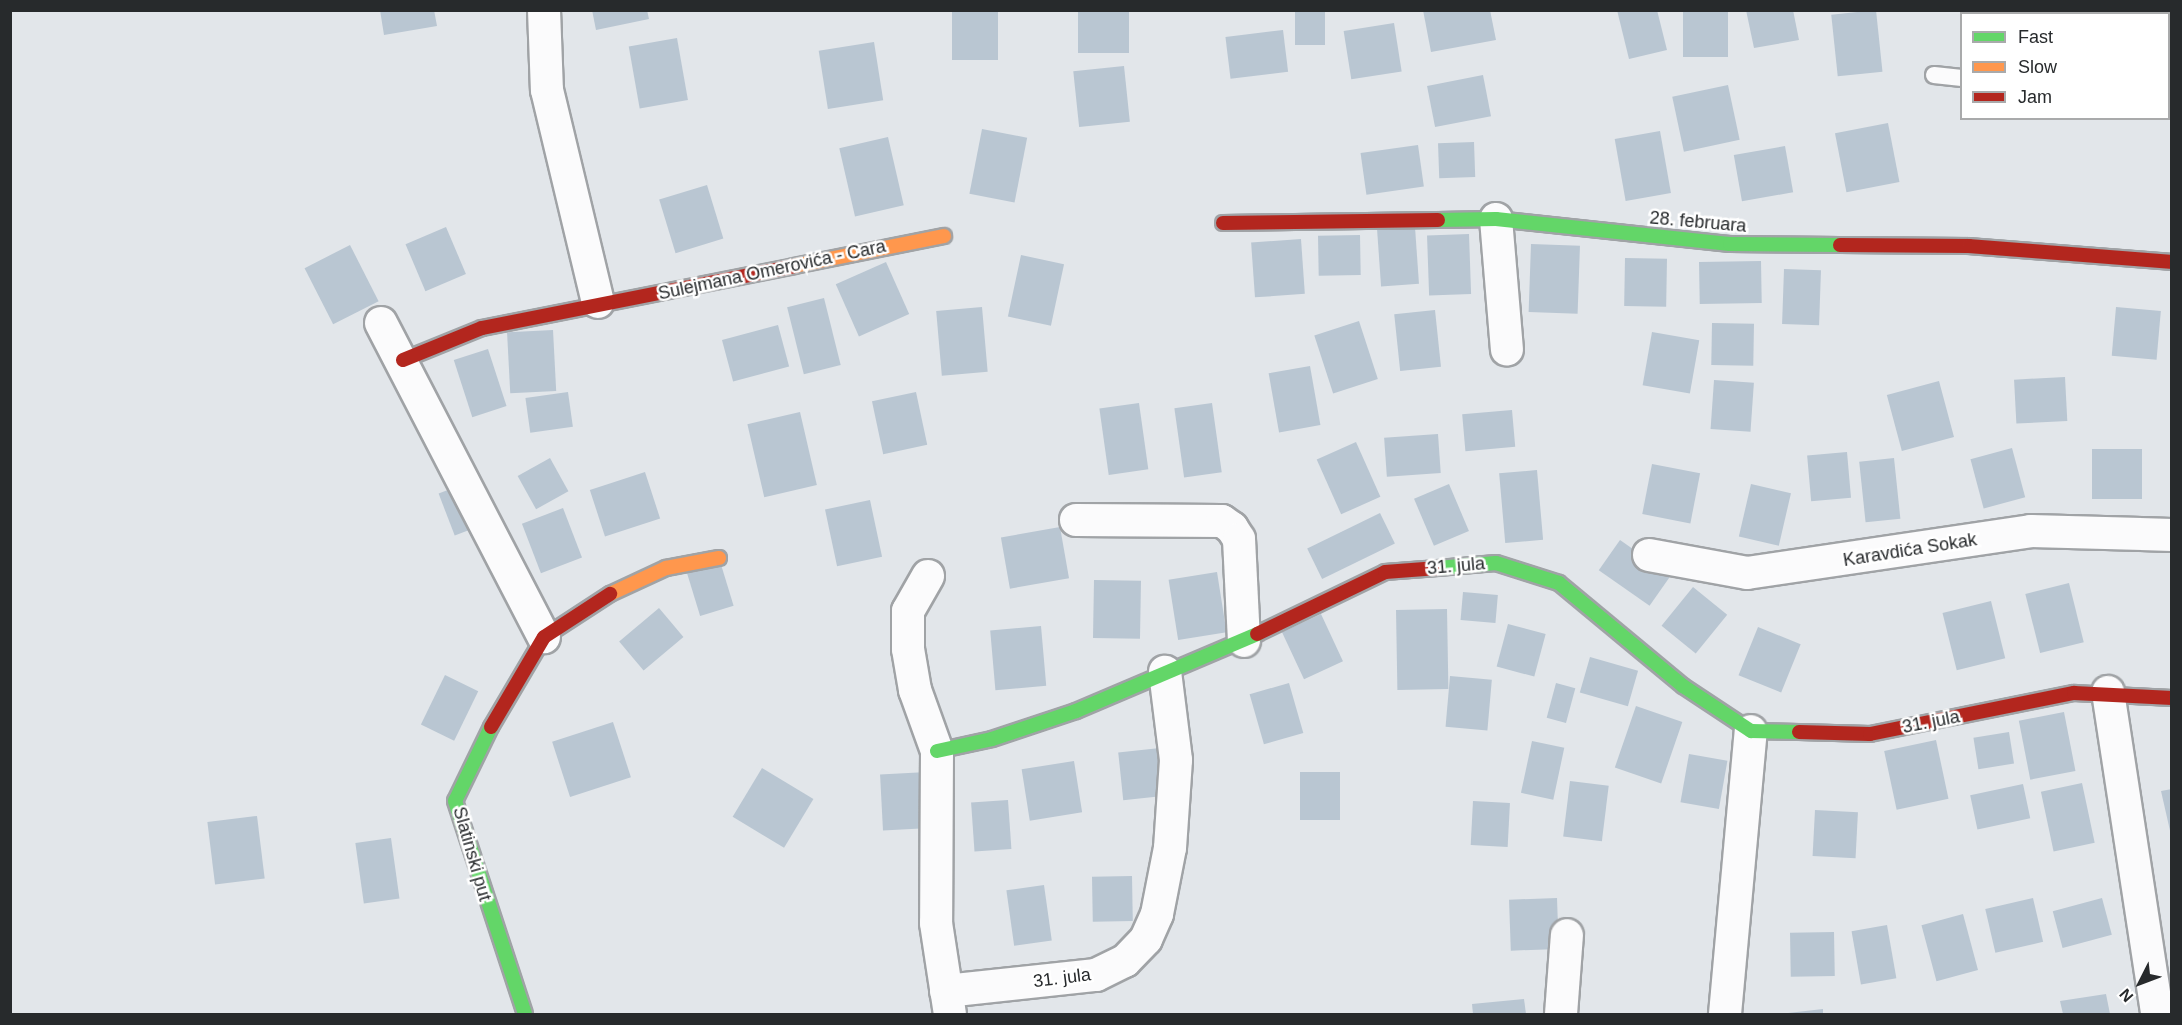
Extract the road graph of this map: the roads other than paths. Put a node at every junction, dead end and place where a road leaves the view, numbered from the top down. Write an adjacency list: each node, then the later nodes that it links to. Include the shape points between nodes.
1 (544, 10): 8 (street, via 548,90)
2 (1934, 75): 3 (lane)
3 (1960, 78)
4 (1496, 219): 5 (street, 28. februara); 7 (street, 28. februara, via 1730,244 1969,246); 10 (street)
5 (1223, 223)
6 (944, 236): 8 (street, Sulejmana Omerovića - Cara, via 682,291)
7 (2172, 262)
8 (598, 302): 11 (street, Sulejmana Omerovića - Cara, via 482,328)
9 (381, 323): 11 (street)
10 (1507, 350)
11 (403, 360): 17 (street)
12 (1076, 520): 18 (street, via 1222,521 1232,528 1239,539)
13 (2172, 535): 14 (street, Karavdića Sokak, via 2031,531 1747,573)
14 (1649, 555)
15 (719, 558): 17 (street, Slatinski put, via 666,568 620,588)
16 (928, 576): 23 (street, 31. jula, via 908,611 908,649 915,690)
17 (543, 637): 26 (street, Slatinski put, via 496,717 455,801)
18 (1244, 641): 19 (street, 31. jula); 22 (street, 31. jula, via 1385,572 1496,563 1559,583 1683,686)
19 (1165, 672): 23 (street, 31. jula, via 1076,711 992,739); 25 (street, 31. jula, via 1176,760 1170,848 1157,914 1146,939 1125,961 1096,975)
20 (2108, 692): 21 (street, 31. jula); 22 (street, 31. jula, via 2025,700 1949,720 1870,734); 29 (street)
21 (2172, 698)
22 (1751, 731): 28 (street)
23 (937, 751): 25 (street, 31. jula, via 936,923)
24 (1567, 935): 27 (street)
25 (948, 1003)
26 (525, 1014)
27 (1561, 1014)
28 (1725, 1014)
29 (2157, 1014)

